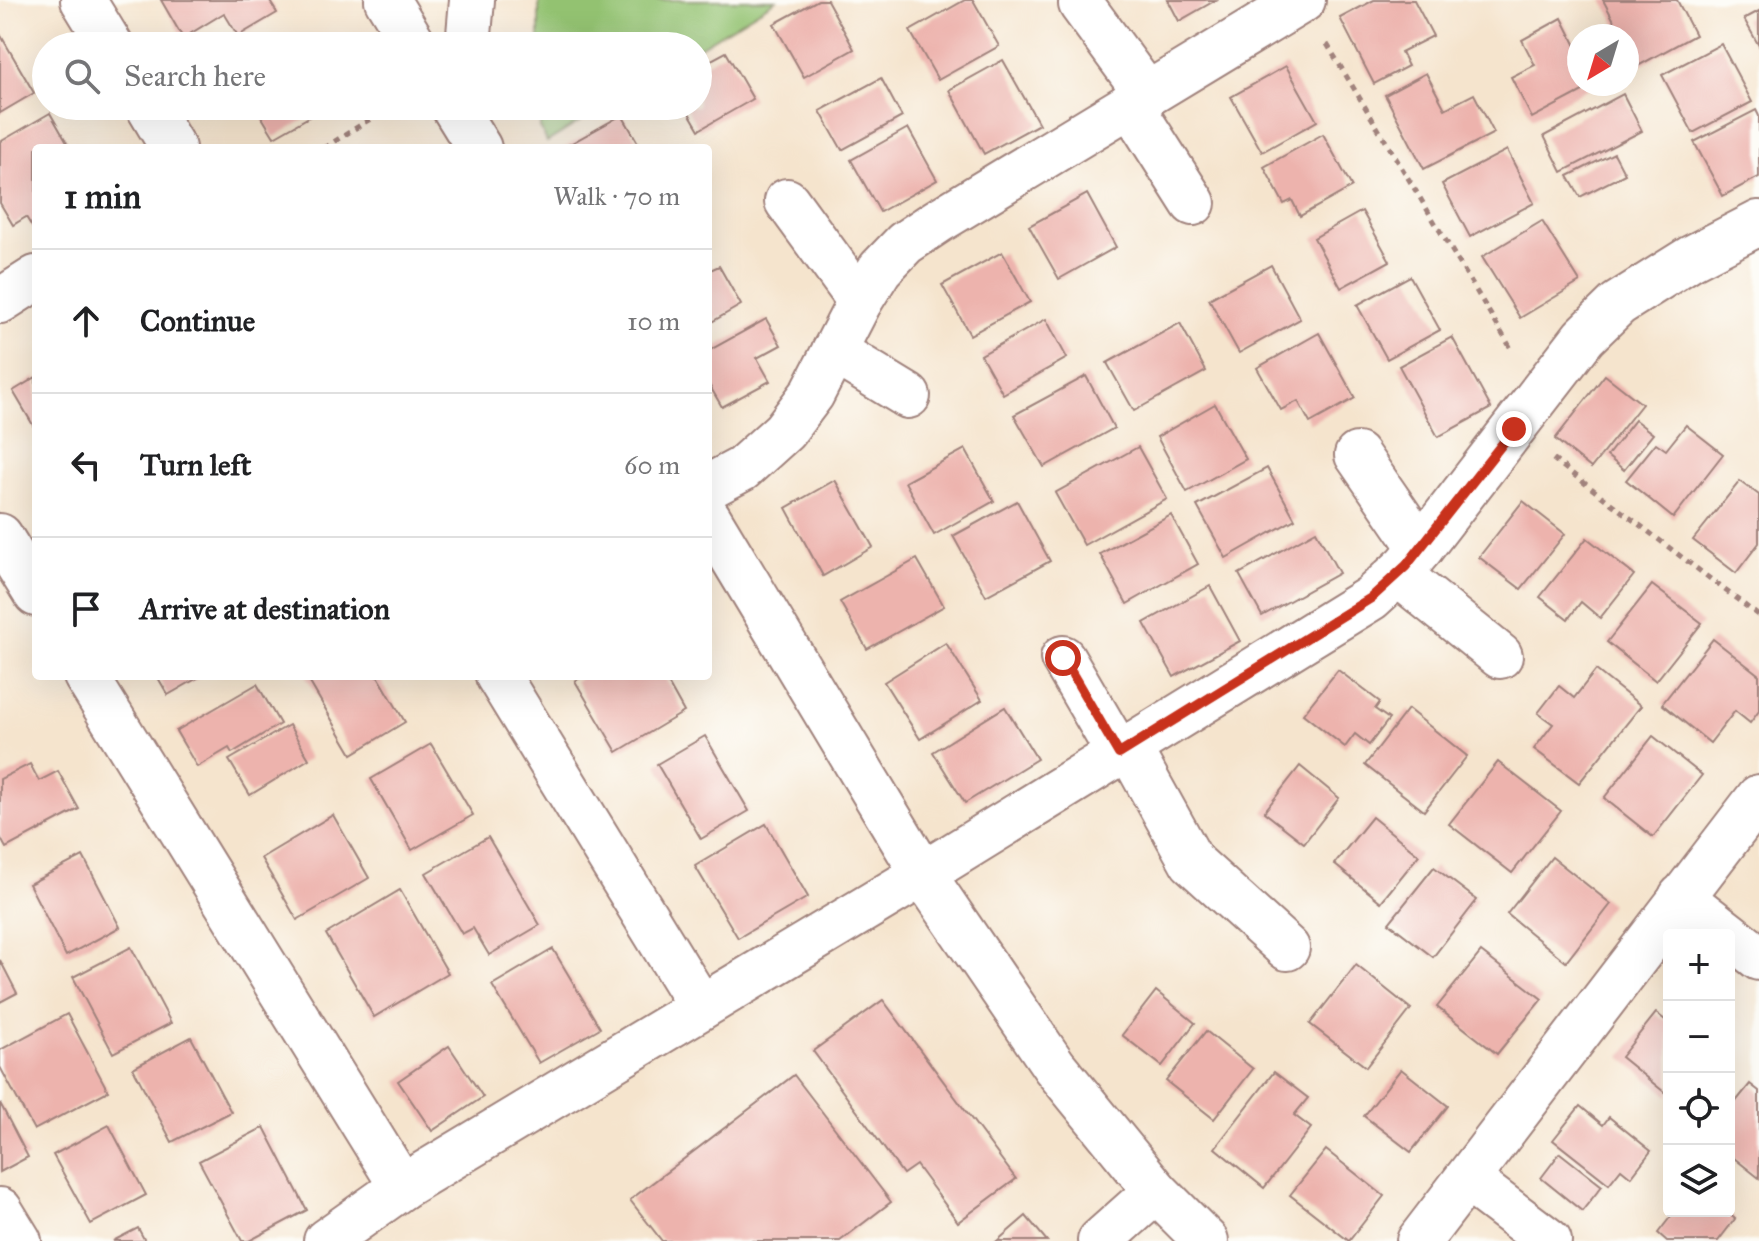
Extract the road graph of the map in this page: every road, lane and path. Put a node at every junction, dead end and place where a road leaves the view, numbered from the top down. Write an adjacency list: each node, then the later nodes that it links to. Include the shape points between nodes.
1 (83, 0): 6 (street)
2 (387, 0): 7 (street)
3 (472, 0): 8 (street)
4 (1302, 0): 9 (street); 22 (path)
5 (1081, 4): 9 (street)
6 (102, 32)
7 (406, 32)
8 (469, 32)
9 (1138, 99): 15 (street); 19 (street, via 905,243)
10 (156, 120): 12 (street)
11 (369, 120): 13 (path)
12 (171, 144)
13 (330, 144)
14 (787, 201): 19 (street)
15 (1193, 203)
16 (1759, 223): 22 (street, via 1618,304 1584,337)
17 (32, 281): 18 (street)
18 (0, 301)
19 (860, 301): 20 (street)
20 (834, 351): 21 (street); 24 (street, via 812,394 784,431 742,469)
21 (908, 396)
22 (1527, 412): 27 (street); 29 (path)
23 (1357, 455): 27 (street)
24 (712, 485)
25 (712, 524): 36 (street)
26 (0, 536): 28 (street)
27 (1410, 561): 30 (street); 34 (street, via 1371,598)
28 (32, 588)
29 (1759, 616)
30 (1500, 656)
31 (1063, 658): 34 (street)
32 (88, 680): 42 (street)
33 (500, 680): 40 (street)
34 (1124, 751): 36 (street); 38 (street, via 1192,862)
35 (1759, 797): 37 (street)
36 (923, 874): 40 (street); 43 (street, via 1054,1066)
37 (1681, 897): 39 (street); 41 (street)
38 (1287, 948)
39 (1759, 958)
40 (701, 1007): 42 (street)
41 (1467, 1179): 49 (street); 50 (street)
42 (402, 1187): 46 (street)
43 (1156, 1191): 47 (street); 48 (street)
44 (0, 1210): 45 (street)
45 (19, 1241)
46 (326, 1241)
47 (1100, 1241)
48 (1206, 1241)
49 (1419, 1241)
50 (1549, 1241)

